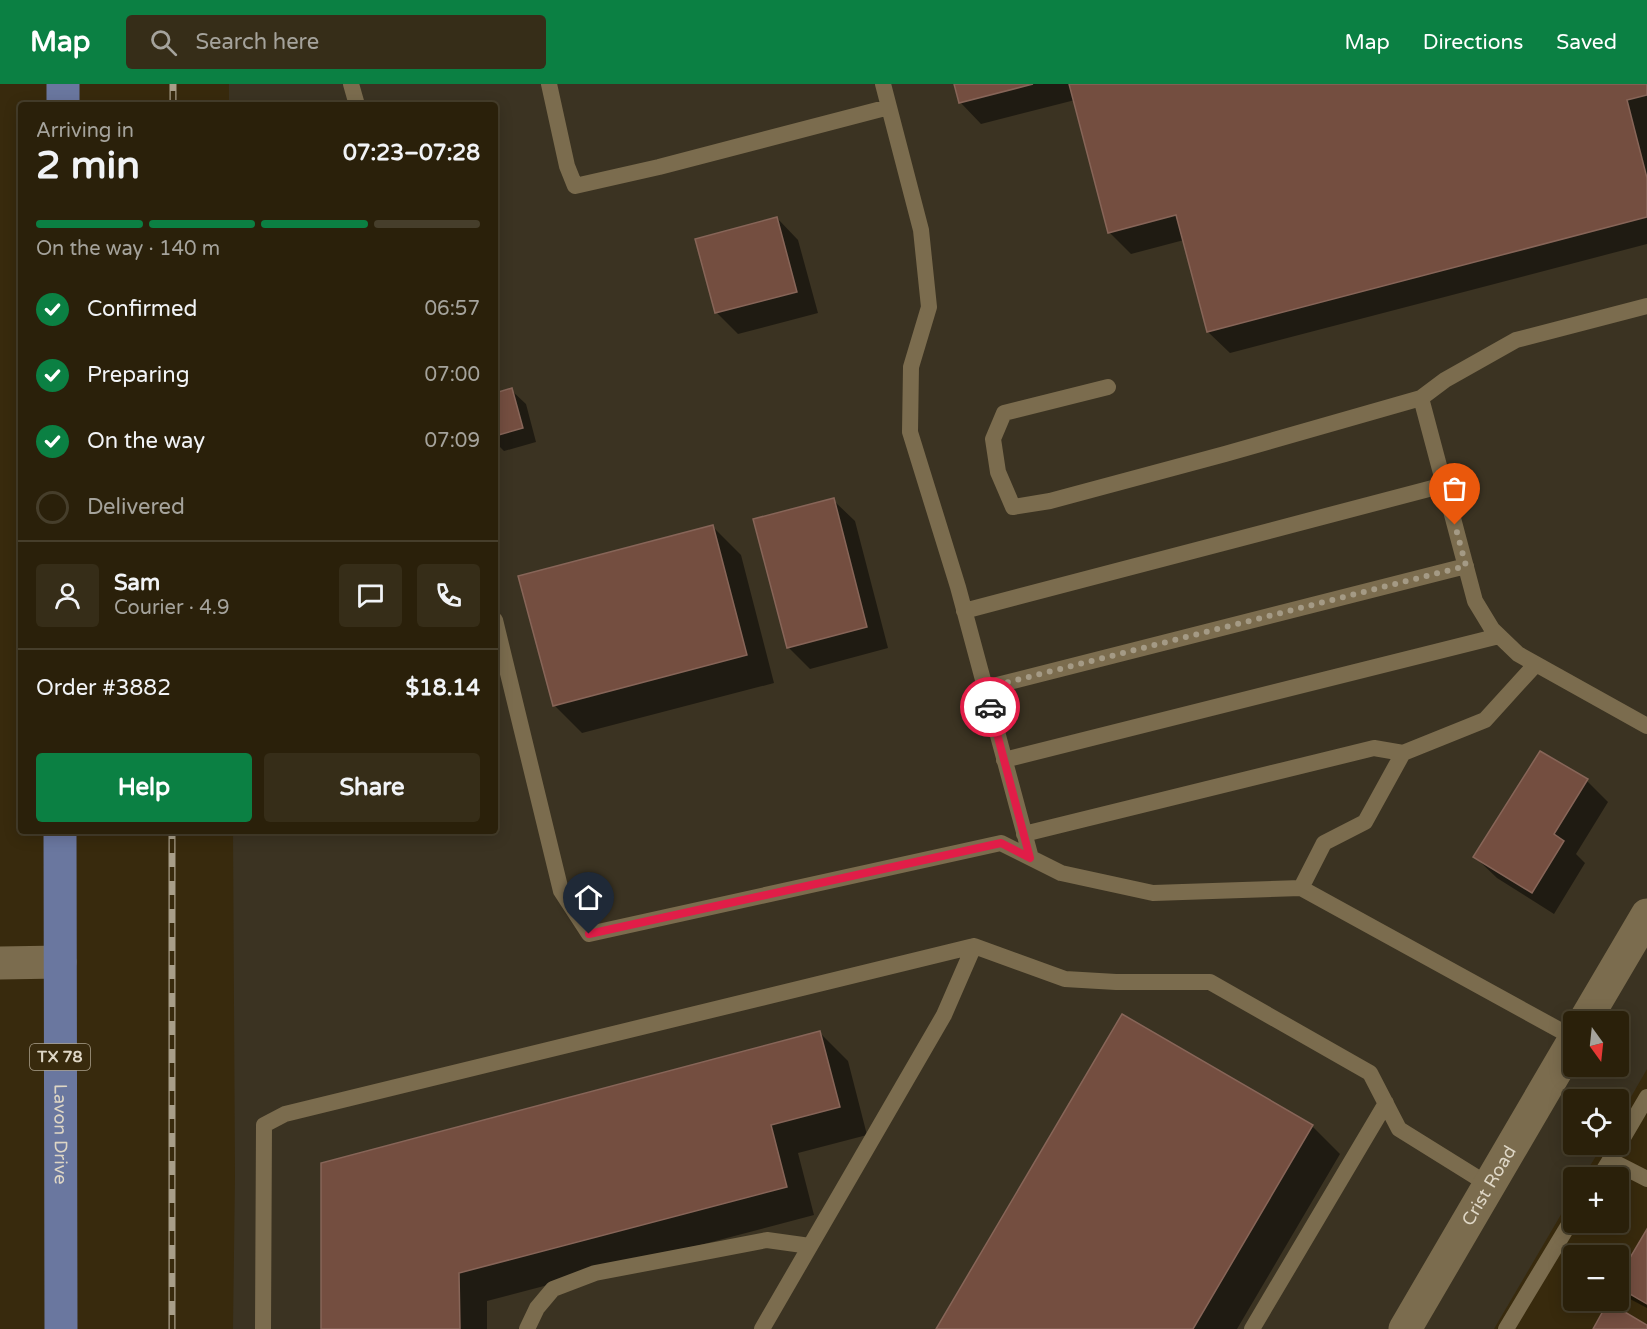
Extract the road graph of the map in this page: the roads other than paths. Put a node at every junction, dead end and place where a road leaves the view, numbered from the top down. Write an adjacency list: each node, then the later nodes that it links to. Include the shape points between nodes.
1 (63, 84): 5 (main road)
2 (351, 84): 6 (lane)
3 (549, 84): 7 (lane, via 575,186)
4 (883, 84): 7 (lane)
5 (63, 102)
6 (356, 102)
7 (889, 107): 13 (lane, via 921,230 929,307 911,368 910,432)
8 (1647, 306): 10 (lane, via 1516,340 1444,380)
9 (1108, 387): 10 (lane, via 1004,413 993,439 998,472 1013,507 1061,498)
10 (1421, 398): 11 (lane)
11 (1444, 485): 12 (lane); 13 (lane)
12 (1466, 566): 15 (lane, via 1475,601); 17 (lane)
13 (964, 611): 17 (lane)
14 (498, 632): 23 (lane, via 561,891 589,934 1001,843)
15 (1499, 636): 16 (lane); 20 (lane)
16 (1536, 664): 18 (lane); 19 (lane, via 1485,720)
17 (985, 688): 20 (lane)
18 (1647, 726)
19 (1403, 753): 22 (lane, via 1374,748); 24 (lane, via 1365,822 1324,843)
20 (1004, 760): 22 (lane)
21 (60, 834): 27 (main road, Lavon Drive / TX 78)
22 (1024, 834): 23 (lane)
23 (1030, 858): 24 (lane, via 1061,873 1153,893)
24 (1300, 888): 30 (lane)
25 (1647, 915): 29 (street)
26 (974, 945): 33 (lane, via 1065,979 1210,982 1370,1073); 39 (lane, via 944,1015); 41 (lane, via 285,1114 264,1125)
27 (60, 962): 28 (street); 40 (main road, Lavon Drive / TX 78)
28 (0, 963)
29 (1590, 1011)
30 (1563, 1033)
31 (1563, 1058): 37 (street, Crist Road)
32 (1647, 1097): 34 (lane)
33 (1386, 1103): 37 (lane, via 1400,1129); 44 (lane)
34 (1610, 1160): 35 (lane); 36 (lane)
35 (1606, 1167)
36 (1647, 1179)
37 (1489, 1185): 45 (street, Crist Road)
38 (1564, 1233): 46 (lane)
39 (810, 1246): 42 (lane, via 767,1240 594,1274 553,1289 537,1308); 43 (lane)
40 (61, 1329)
41 (263, 1329)
42 (527, 1329)
43 (762, 1329)
44 (1252, 1329)
45 (1405, 1329)
46 (1506, 1329)

